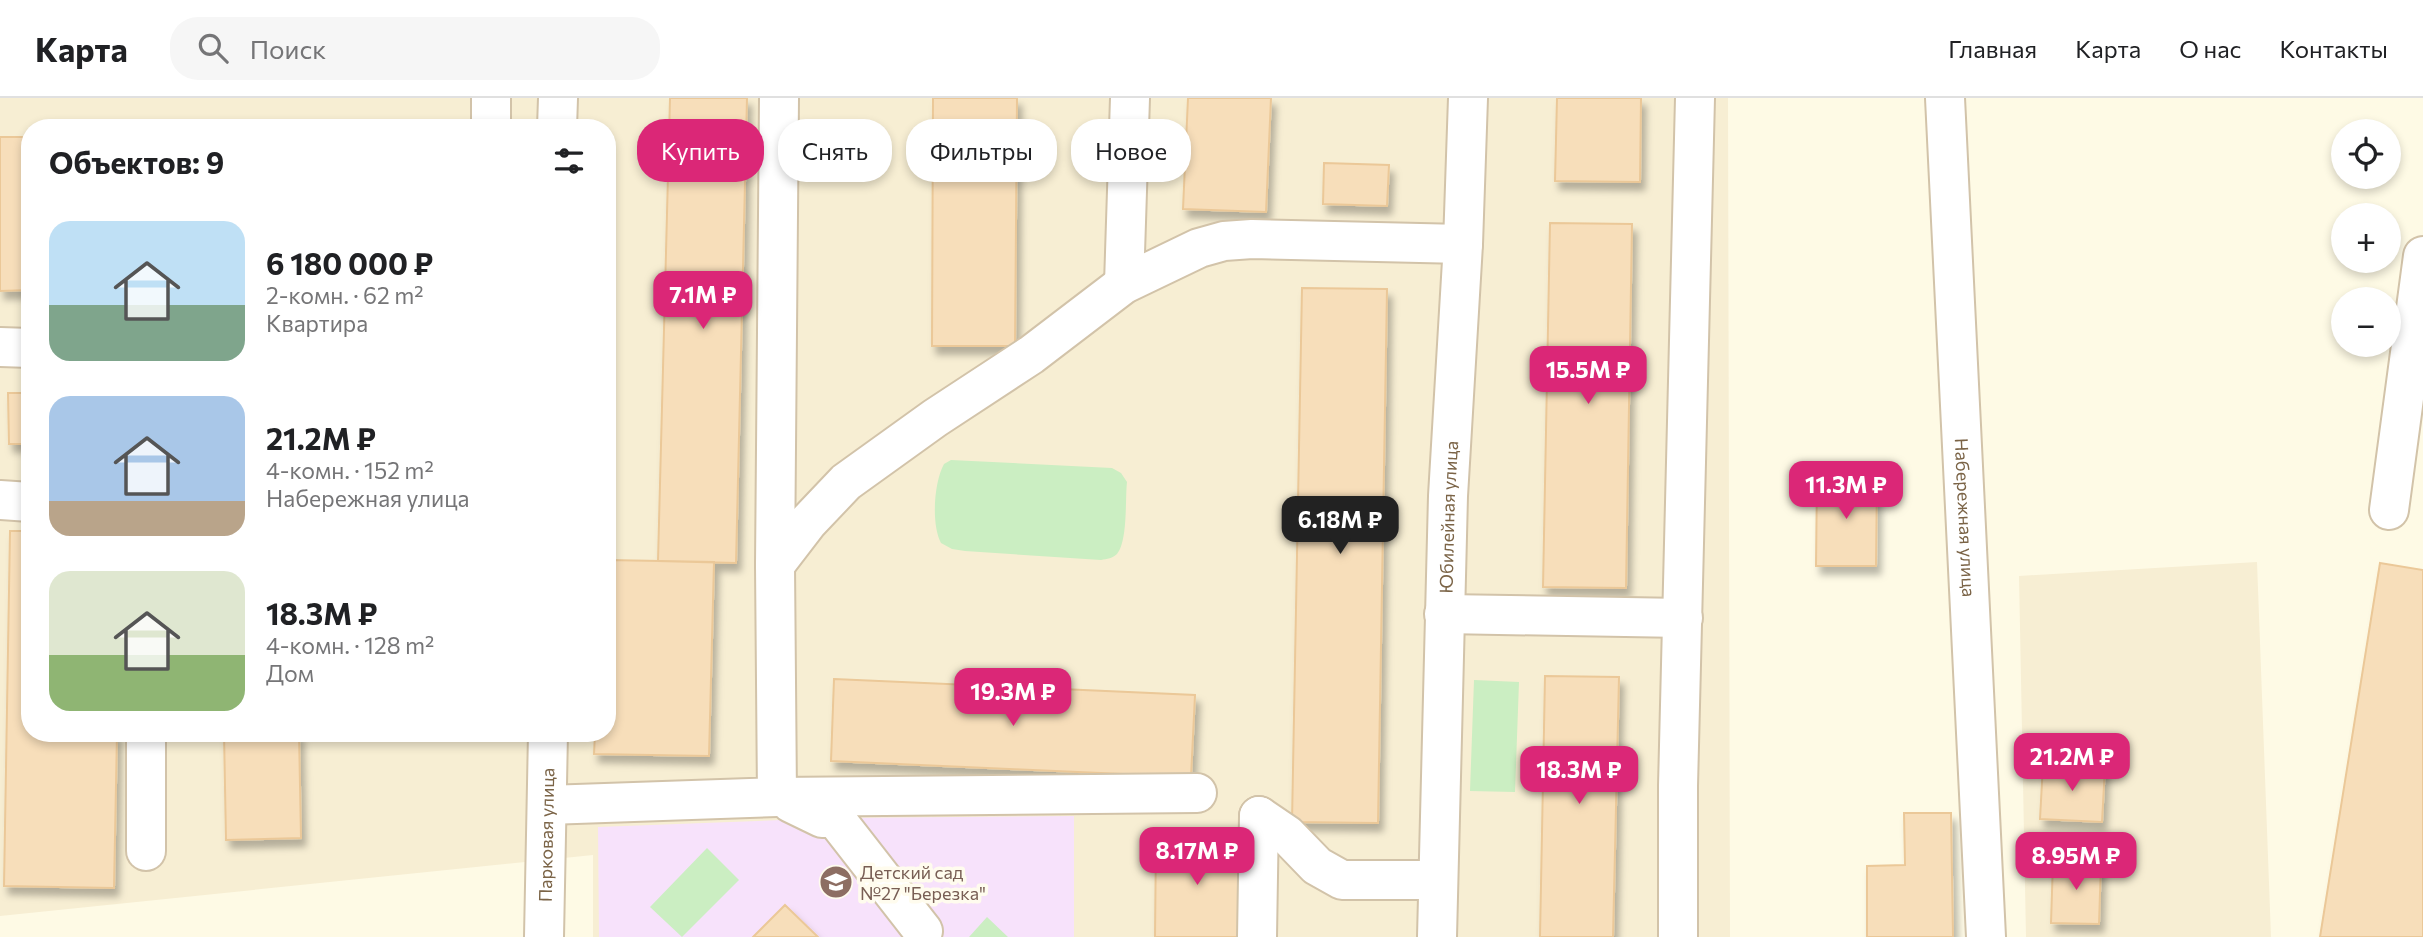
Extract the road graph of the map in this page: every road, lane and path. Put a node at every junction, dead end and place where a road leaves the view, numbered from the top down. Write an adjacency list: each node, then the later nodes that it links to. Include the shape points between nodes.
1 (491, 98): 8 (street)
2 (558, 98): 9 (street)
3 (779, 98): 19 (street)
4 (1130, 98): 12 (street)
5 (1468, 98): 10 (street, Юбилейная улица)
6 (1695, 98): 21 (street)
7 (1945, 98): 34 (street, Набережная улица)
8 (491, 119)
9 (557, 119)
10 (1462, 244): 12 (street, via 1224,241); 20 (street, Юбилейная улица)
11 (2423, 256): 13 (street)
12 (1124, 284): 19 (street, via 1031,355 846,482)
13 (2418, 345): 18 (street)
14 (0, 347): 15 (street)
15 (21, 348)
16 (0, 500): 17 (street)
17 (21, 501)
18 (2389, 510)
19 (775, 565): 25 (street)
20 (1444, 614): 21 (street); 28 (street, Юбилейная улица)
21 (1683, 618): 33 (street)
22 (146, 742): 27 (street)
23 (548, 742): 26 (street, Парковая улица)
24 (1197, 793): 25 (street)
25 (777, 797): 26 (street); 29 (street, via 822,818 835,818)
26 (547, 805): 30 (street, Парковая улица)
27 (146, 851)
28 (1438, 880): 31 (street, via 1342,880 1317,866 1287,835 1259,816); 32 (street, Юбилейная улица)
29 (923, 931)
30 (544, 937)
31 (1257, 937)
32 (1437, 937)
33 (1678, 937)
34 (1986, 937)

